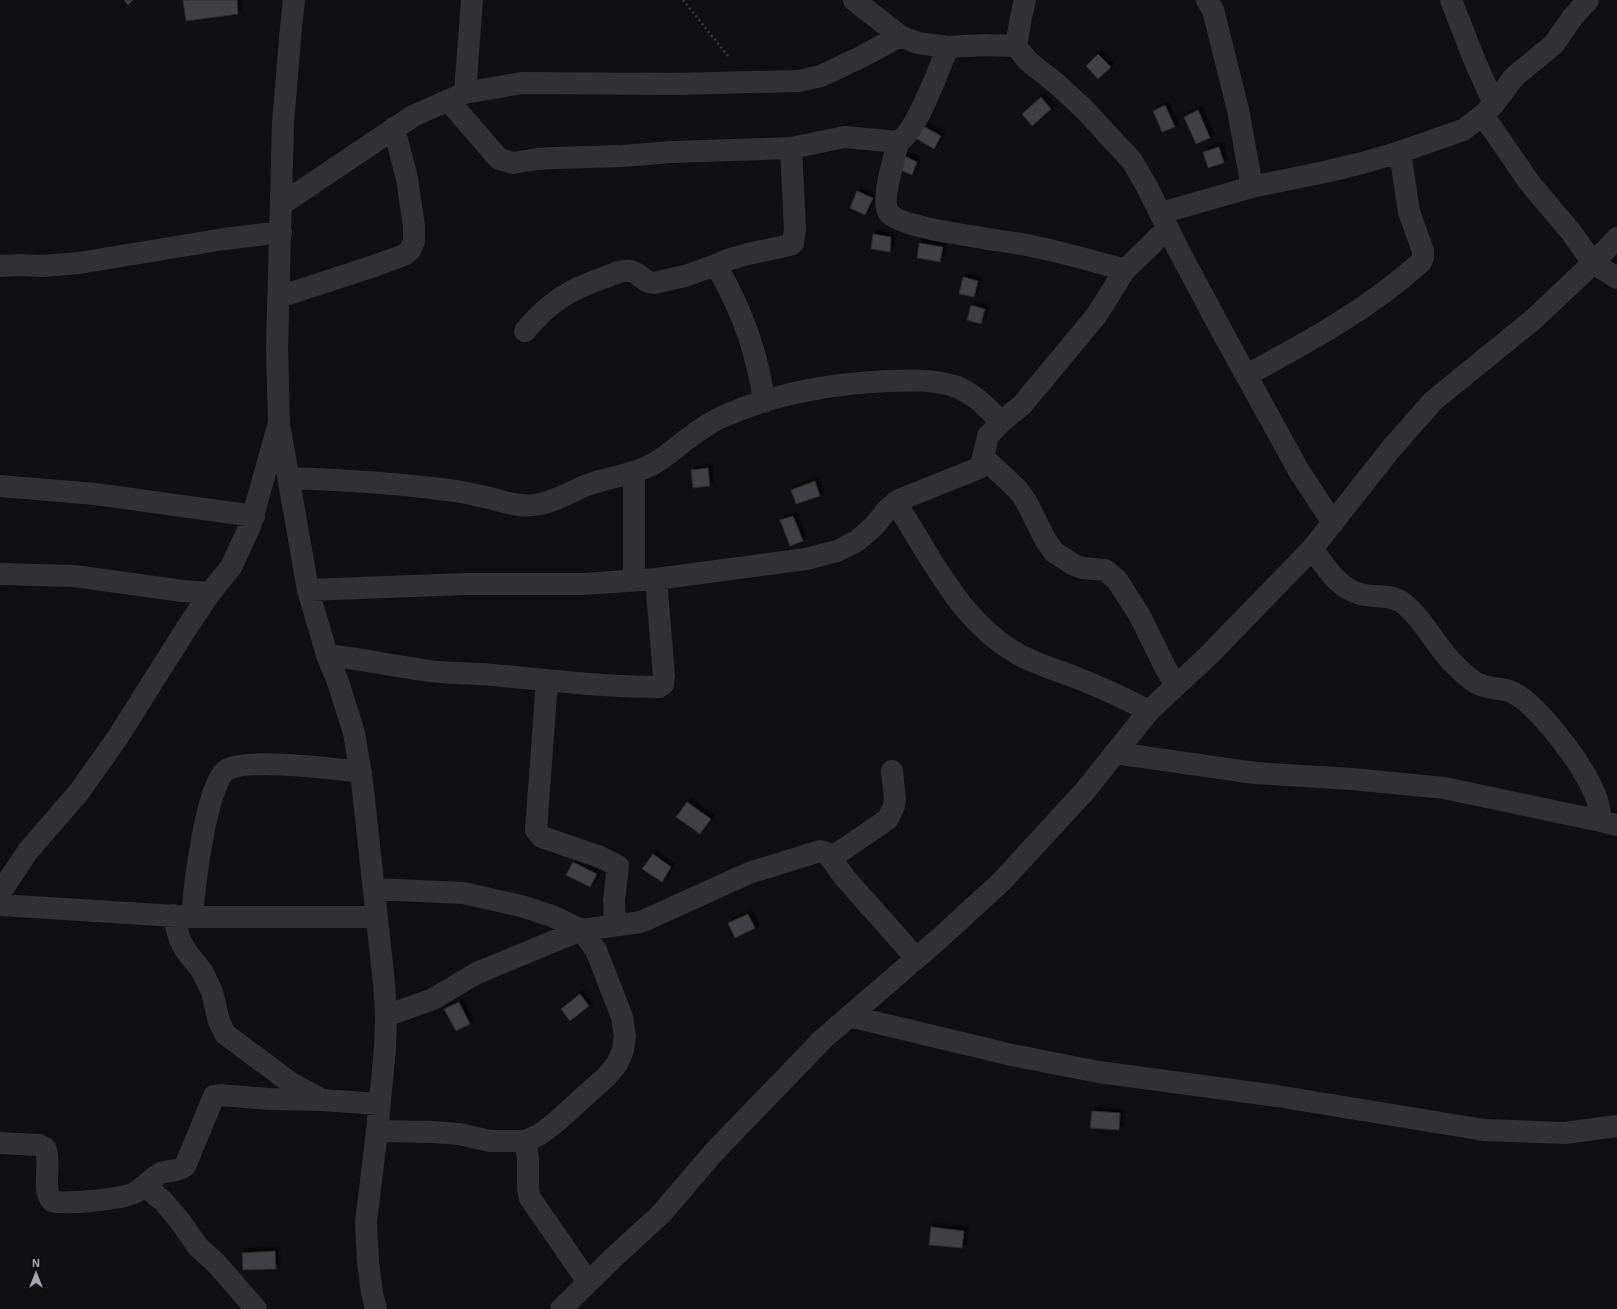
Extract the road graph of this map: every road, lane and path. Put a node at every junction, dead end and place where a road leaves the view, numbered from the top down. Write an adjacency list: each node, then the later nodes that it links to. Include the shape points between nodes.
1 (294, 0): 20 (street, via 283,124)
2 (472, 0): 13 (street)
3 (684, 0): 12 (path, via 724,49)
4 (854, 0): 9 (street)
5 (1025, 0): 10 (street)
6 (1207, 0): 19 (street, via 1213,10 1238,110)
7 (1451, 0): 14 (street, via 1474,59)
8 (1588, 0): 14 (street, via 1554,44 1514,77)
9 (900, 36): 11 (street, via 918,43); 12 (street, via 812,79)
10 (1016, 46): 11 (street); 21 (street, via 1028,61 1085,110 1132,161)
11 (948, 47): 16 (street, via 931,90 906,136)
12 (747, 83): 13 (street, via 521,83)
13 (456, 96): 15 (street); 17 (street, via 495,154 508,163 555,158)
14 (1489, 109): 18 (street, via 1463,130); 24 (street, via 1529,182 1572,232)
15 (394, 128): 20 (street); 29 (street, via 407,179 414,226 414,241 410,250 404,255 374,266)
16 (898, 142): 17 (street, via 846,137); 27 (street, via 887,190 888,212 893,216 923,227 1030,245)
17 (791, 148): 25 (street, via 795,229 793,243)
18 (1400, 152): 19 (street, via 1325,172); 31 (street, via 1409,212 1423,251 1421,262 1376,299 1316,338)
19 (1252, 187): 21 (street)
20 (282, 204): 22 (street)
21 (1164, 220): 27 (street); 31 (street)
22 (281, 232): 26 (street, via 79,263); 29 (street)
23 (1617, 238): 24 (street)
24 (1593, 263): 28 (street); 41 (street, via 1535,318 1433,401 1390,450)
25 (716, 265): 30 (street, via 654,283 649,283 635,272 617,273 588,283 560,298 540,313); 32 (street, via 730,289 758,364)
26 (0, 266)
27 (1125, 270): 33 (street, via 1096,316 1022,405)
28 (1617, 278)
29 (279, 297): 34 (street)
30 (524, 331)
31 (1247, 375): 41 (street, via 1299,471)
32 (764, 402): 33 (street, via 856,383 922,380 945,384 971,394); 36 (street, via 741,409 703,427 661,460)
33 (1001, 422): 35 (street, via 988,436)
34 (279, 423): 37 (street); 40 (street)
35 (983, 457): 39 (street, via 981,466 975,470); 50 (street, via 1026,501 1054,552 1082,568 1105,570 1118,580)
36 (634, 472): 37 (street, via 589,485 545,503 523,506 450,490 337,479); 45 (street)
37 (290, 478): 46 (street)
38 (0, 486): 40 (street, via 95,494)
39 (896, 502): 44 (street, via 857,541 837,551 806,559); 51 (street, via 949,588 986,632 1016,653 1051,670 1120,696)
40 (254, 516): 47 (street, via 232,566)
41 (1333, 523): 42 (street)
42 (1312, 549): 50 (street); 55 (street, via 1336,580 1350,590 1364,595 1399,600 1404,604 1455,665 1477,684 1512,692 1542,715 1580,766)
43 (0, 574): 47 (street, via 74,576)
44 (656, 579): 45 (street); 49 (street, via 664,684 635,687)
45 (634, 580): 46 (street, via 584,584 465,584)
46 (308, 590): 48 (street)
47 (210, 593): 58 (street, via 118,737 79,792 28,851)
48 (327, 655): 49 (street, via 424,670); 54 (street, via 354,733)
49 (547, 681): 62 (street, via 536,830 542,837 618,866 614,900)
50 (1176, 684): 51 (street)
51 (1149, 711): 52 (street)
52 (1115, 753): 55 (street, via 1255,773 1444,788); 64 (street, via 1084,792 1002,881)
53 (892, 771): 56 (street, via 895,799 888,819)
54 (361, 772): 57 (street); 60 (street, via 254,764 234,766 222,773 209,806 194,896)
55 (1609, 823)
56 (831, 858): 62 (street, via 826,852 820,851 749,873 649,919 633,924); 64 (street, via 845,878)
57 (374, 889): 61 (street); 63 (street, via 463,893 521,906 552,916)
58 (0, 893)
59 (0, 904): 60 (street)
60 (183, 916): 61 (street); 67 (street, via 180,940 202,971 212,992 225,1034 291,1083)
61 (377, 917): 65 (street)
62 (615, 925): 63 (street)
63 (581, 930): 65 (street, via 477,973 433,999); 71 (street, via 596,950 622,1016 625,1036 623,1050 607,1076 555,1123)
64 (916, 958): 66 (street)
65 (386, 1016): 68 (street)
66 (849, 1016): 69 (street, via 1012,1055 1099,1072 1277,1096 1484,1130 1565,1132); 74 (street, via 823,1039 714,1152 661,1214)
67 (322, 1100): 68 (street); 73 (street, via 214,1096 184,1166 162,1173)
68 (379, 1104): 70 (street)
69 (1617, 1126)
70 (377, 1130): 71 (street, via 459,1134 490,1141); 76 (street, via 366,1222 369,1270)
71 (525, 1142): 74 (street, via 530,1198)
72 (0, 1143): 73 (street, via 39,1145 45,1148 48,1156 48,1195 52,1201 77,1202 118,1198 134,1194)
73 (145, 1186): 75 (street, via 162,1201 198,1246)
74 (588, 1282): 77 (street)
75 (256, 1309)
76 (376, 1309)
77 (562, 1309)

